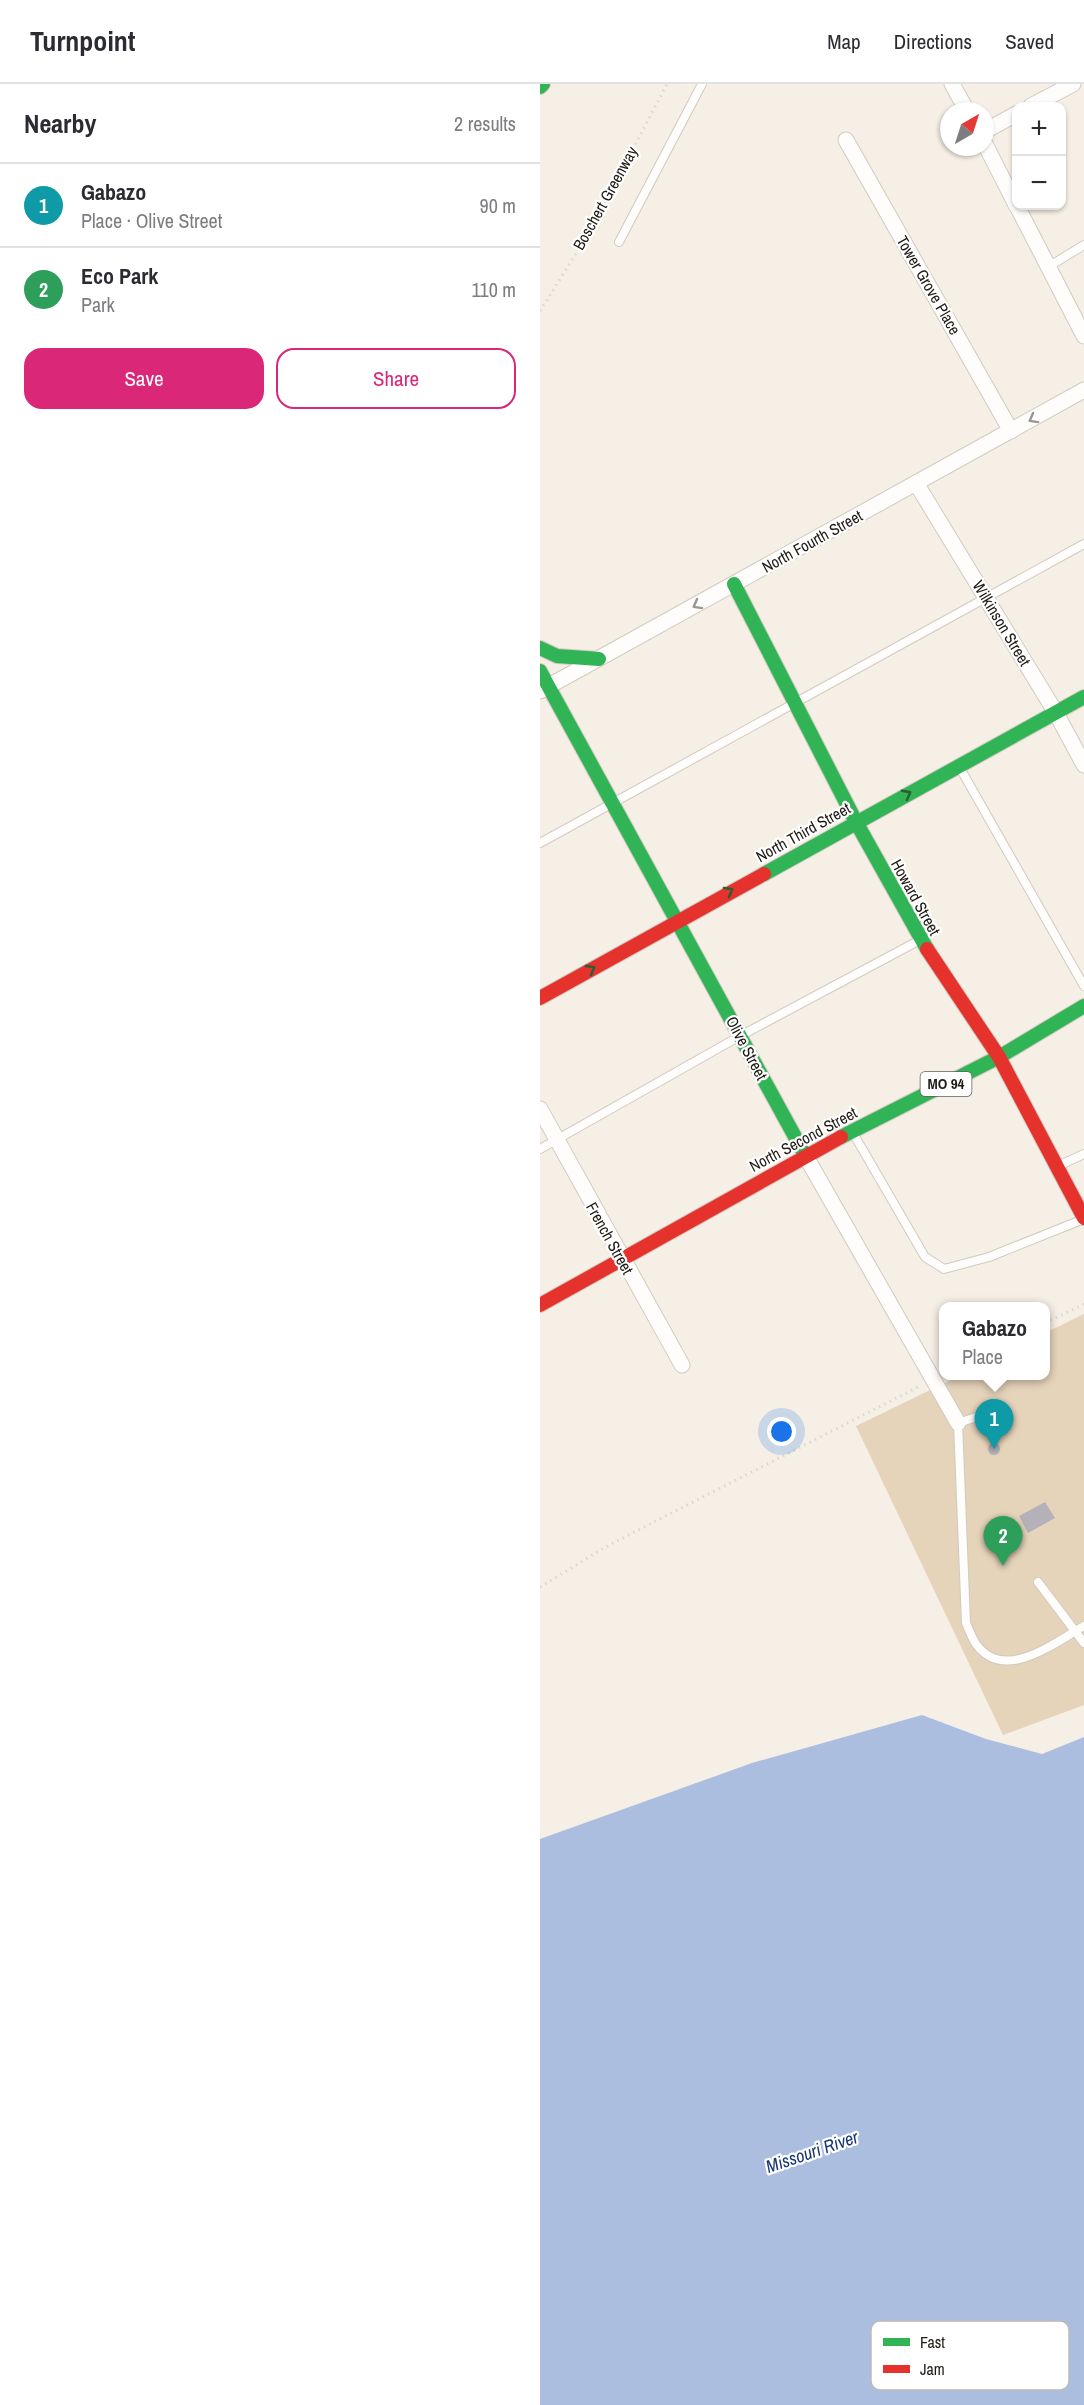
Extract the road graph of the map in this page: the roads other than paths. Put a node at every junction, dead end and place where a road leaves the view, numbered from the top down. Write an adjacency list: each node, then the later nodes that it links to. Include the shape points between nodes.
1 (702, 84): 12 (lane)
2 (952, 84): 4 (street)
3 (1072, 84): 5 (street)
4 (962, 102)
5 (1038, 102)
6 (1012, 117): 7 (street)
7 (994, 126)
8 (846, 140): 17 (street, Tower Grove Place)
9 (991, 156): 10 (street)
10 (1012, 195)
11 (1020, 210): 14 (street)
12 (619, 242)
13 (1084, 245): 14 (lane)
14 (1048, 267): 15 (street)
15 (1084, 336)
16 (1084, 390): 17 (street, North Fourth Street, one-way to 17)
17 (1011, 431): 18 (street, North Fourth Street)
18 (916, 483): 20 (street, North Fourth Street); 21 (street, Wilkinson Street)
19 (1084, 544): 21 (lane)
20 (734, 584): 23 (street, North Fourth Street, one-way to 23); 27 (street, Howard Street)
21 (986, 598): 27 (lane); 28 (street, Wilkinson Street)
22 (540, 648): 23 (street, via 565,657)
23 (599, 659): 25 (street, North Fourth Street)
24 (540, 671): 25 (street, Olive Street)
25 (544, 688): 32 (street, Olive Street)
26 (1084, 697): 28 (street, North Third Street)
27 (795, 704): 32 (lane); 33 (street, Howard Street)
28 (1056, 713): 29 (street, Wilkinson Street); 30 (street, North Third Street)
29 (1079, 745): 31 (street, Wilkinson Street)
30 (959, 765): 33 (street, North Third Street, one-way to 30); 37 (lane)
31 (1084, 765)
32 (612, 801): 34 (lane); 35 (street, Olive Street)
33 (856, 822): 35 (street, North Third Street, one-way to 33); 36 (street, Howard Street)
34 (540, 843)
35 (678, 920): 38 (street, North Third Street, one-way to 35); 40 (street, Olive Street)
36 (921, 940): 40 (lane); 41 (street, Howard Street)
37 (1084, 986)
38 (540, 998)
39 (1084, 1006): 41 (street, North Second Street / MO 94)
40 (740, 1036): 44 (lane); 47 (street, Olive Street)
41 (999, 1057): 43 (street, North Second Street / MO 94); 48 (street, Howard Street)
42 (540, 1109): 44 (street, French Street)
43 (852, 1131): 47 (street, North Second Street / MO 94); 49 (lane, via 925,1257 944,1269 989,1257)
44 (556, 1139): 45 (lane); 50 (street, French Street)
45 (540, 1149)
46 (1084, 1154): 48 (lane)
47 (805, 1155): 50 (street, North Second Street / MO 94); 54 (street, Olive Street)
48 (1057, 1167): 49 (street, Howard Street)
49 (1084, 1219)
50 (622, 1260): 51 (street, North Second Street / MO 94); 52 (street, French Street)
51 (540, 1305)
52 (682, 1365)
53 (1004, 1408): 54 (lane)
54 (958, 1423): 57 (lane, via 966,1623 977,1645 992,1658 1013,1662)
55 (1038, 1582): 57 (lane)
56 (1084, 1626): 57 (lane)
57 (1075, 1631): 58 (lane)
58 (1084, 1643)

